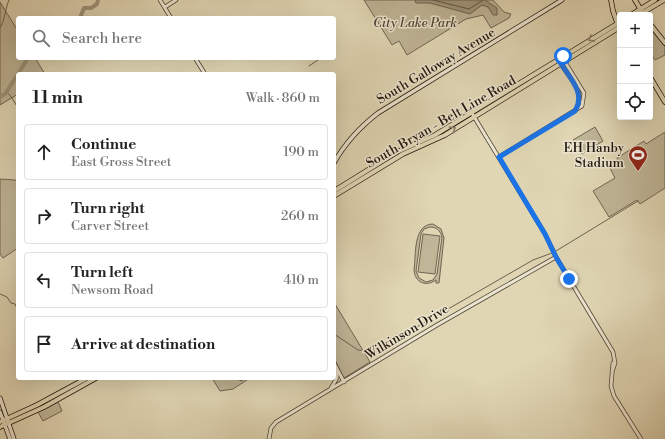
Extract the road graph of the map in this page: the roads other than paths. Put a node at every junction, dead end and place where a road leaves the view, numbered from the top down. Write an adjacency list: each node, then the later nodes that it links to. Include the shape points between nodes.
1 (160, 0): 8 (street)
2 (176, 0): 8 (street)
3 (562, 0): 27 (main road, South Galloway Avenue, via 378,113 348,141)
4 (611, 0): 13 (main road)
5 (635, 0): 9 (main road)
6 (655, 0): 10 (main road)
7 (664, 0): 11 (main road)
8 (164, 7): 12 (street)
9 (641, 12)
10 (642, 12)
11 (643, 12)
12 (170, 16)
13 (617, 22)
14 (617, 27): 18 (main road, South Bryan - Belt Line Road)
15 (653, 28): 16 (main road)
16 (665, 43)
17 (196, 60): 19 (street)
18 (561, 60): 22 (main road, South Bryan - Belt Line Road); 23 (street, via 579,92 579,105); 23 (street, via 584,93 582,106)
19 (203, 72)
20 (653, 82): 21 (main road)
21 (665, 102)
22 (491, 103): 24 (main road, South Bryan - Belt Line Road); 25 (main road, South Bryan - Belt Line Road)
23 (575, 111): 26 (street)
24 (471, 112): 25 (street); 28 (main road, South Bryan - Belt Line Road, via 435,135 397,152)
25 (474, 117): 26 (street); 29 (main road, South Bryan - Belt Line Road, one-way to 25)
26 (499, 157): 32 (street)
27 (336, 160)
28 (355, 178): 29 (main road); 30 (main road, South Bryan - Belt Line Road)
29 (358, 182): 31 (main road, South Bryan - Belt Line Road)
30 (336, 190)
31 (336, 195)
32 (556, 257): 36 (street, Wilkinson Drive, via 437,324); 47 (street, via 613,352 615,363 611,386 614,396)
33 (337, 368): 36 (street); 37 (street, via 338,378)
34 (83, 380): 39 (main road)
35 (93, 380): 40 (main road)
36 (344, 382): 37 (street, Wilkinson Drive)
37 (328, 391): 46 (street, Wilkinson Drive, via 276,422 271,428)
38 (0, 398): 42 (main road)
39 (45, 400): 40 (main road, via 35,407); 42 (main road)
40 (35, 411): 42 (main road)
41 (0, 412): 42 (main road)
42 (5, 422): 43 (main road); 44 (main road); 45 (main road)
43 (0, 427)
44 (10, 439)
45 (14, 439)
46 (269, 439)
47 (641, 439)

